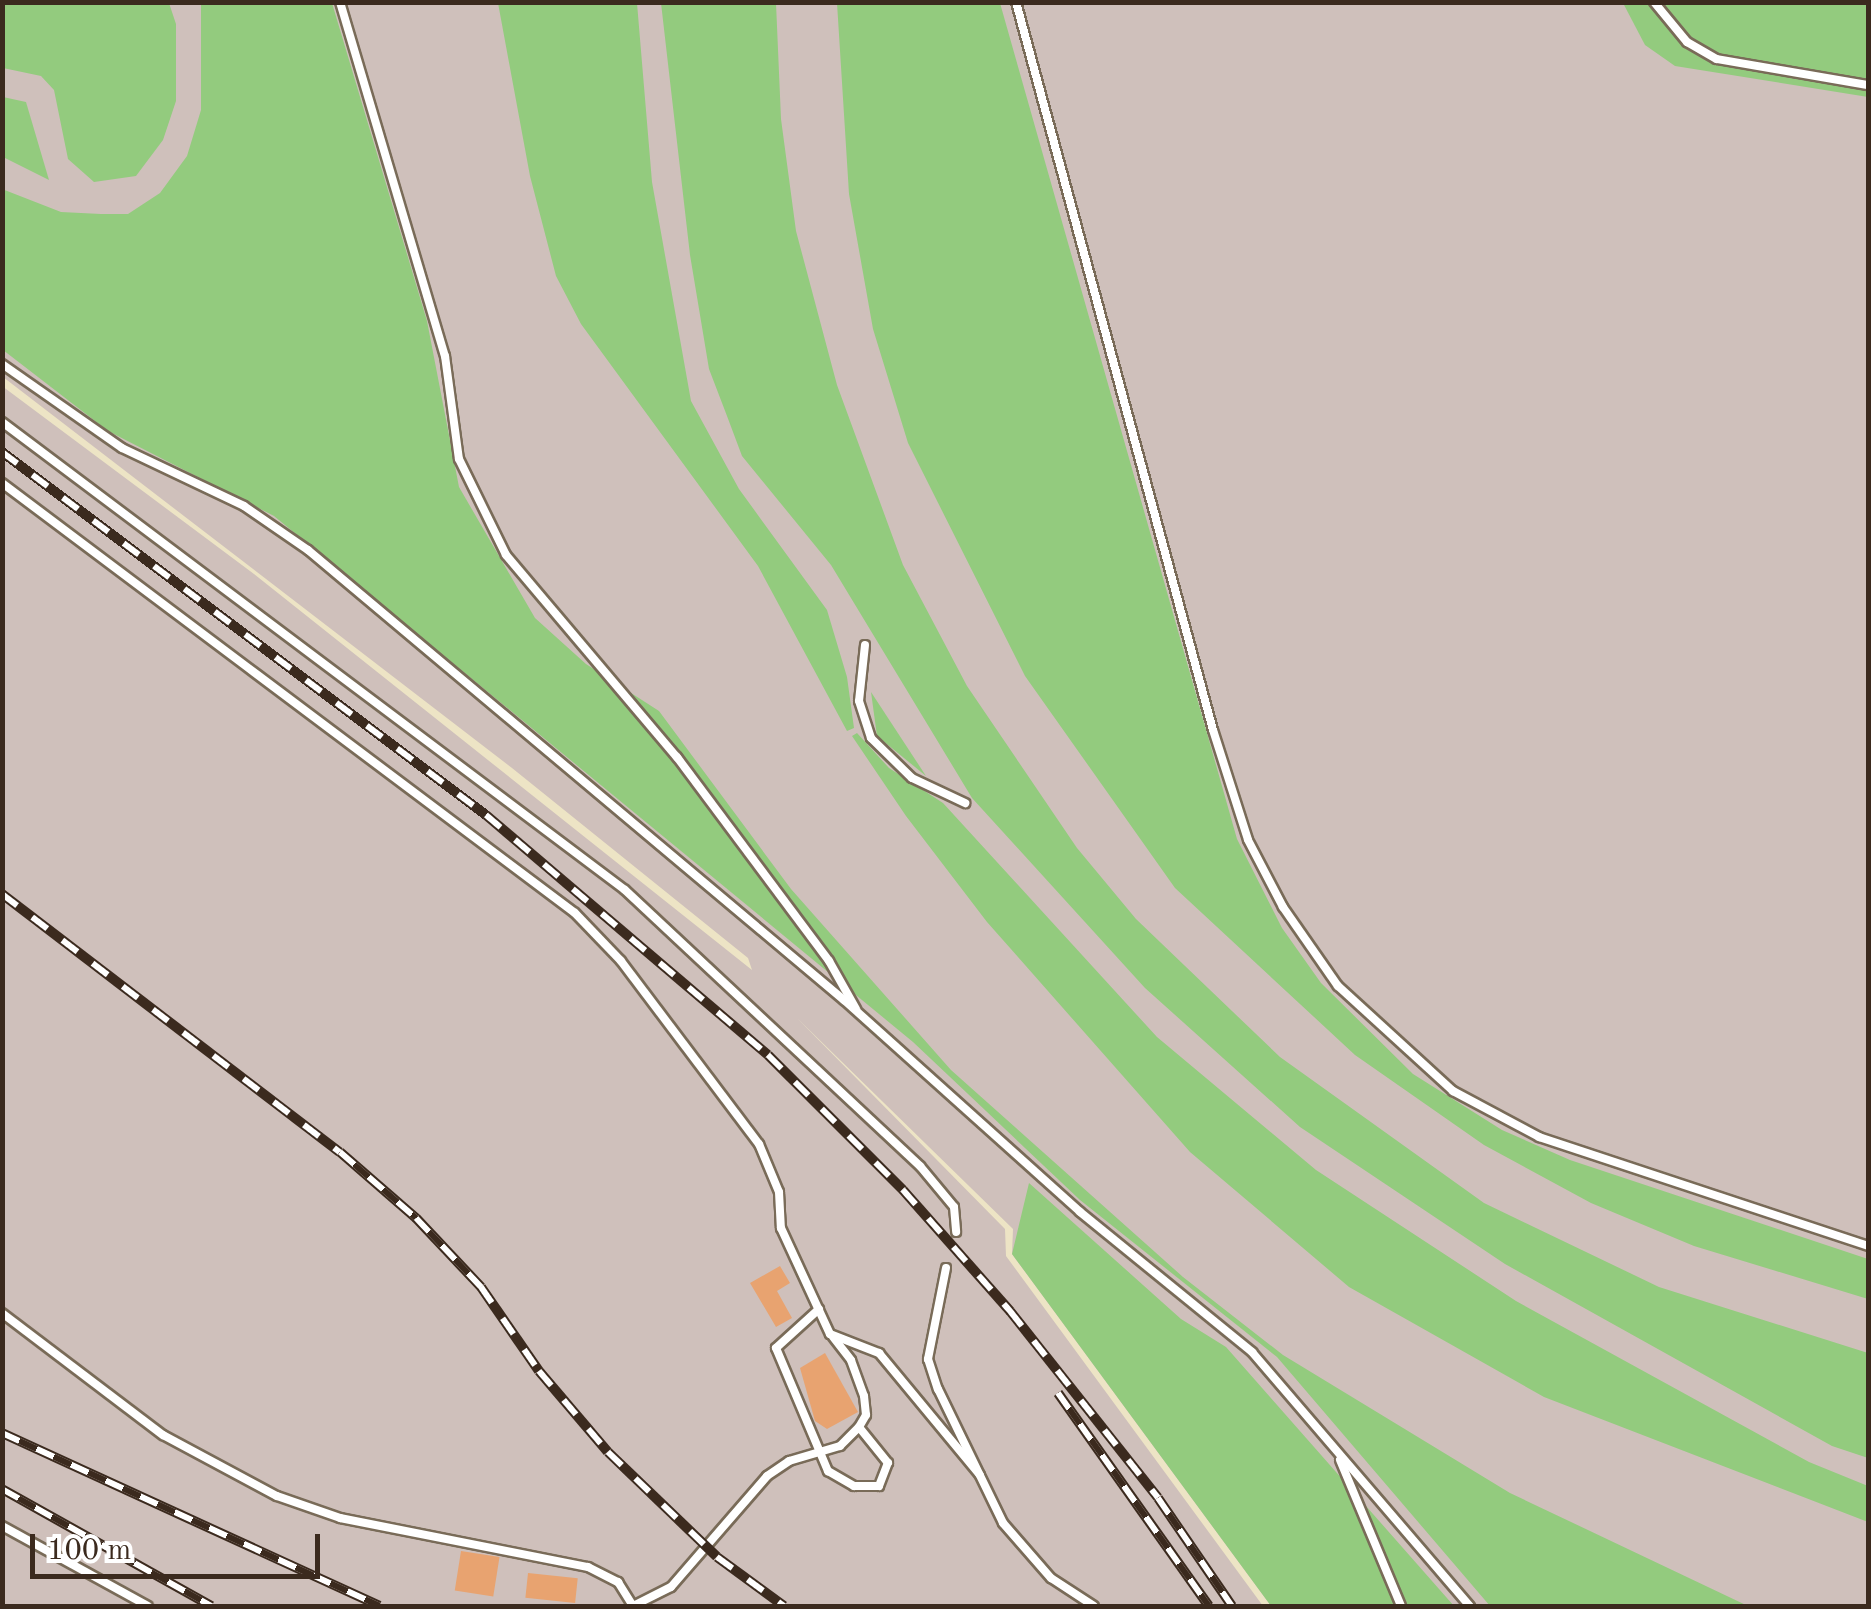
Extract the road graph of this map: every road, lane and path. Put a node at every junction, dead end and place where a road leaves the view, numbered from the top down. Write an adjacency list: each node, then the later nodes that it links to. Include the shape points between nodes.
1 (340, 2): 10 (lane, via 445,356 459,459 506,556 677,757 830,962)
2 (1016, 2): 12 (lane, via 1213,730 1248,840 1294,923 1338,986 1453,1092 1538,1137)
3 (1654, 2): 4 (lane, via 1688,42 1717,59)
4 (1868, 85)
5 (2, 364): 10 (lane, via 122,448 244,506 308,550)
6 (2, 422): 11 (lane, via 625,890 920,1166 954,1206)
7 (2, 483): 14 (lane, via 575,913 621,961 759,1144 779,1192 781,1228)
8 (865, 646): 9 (lane, via 859,702 871,738 912,778)
9 (965, 803)
10 (857, 1011): 19 (lane, via 1080,1212 1252,1352)
11 (956, 1232)
12 (1868, 1246)
13 (946, 1268): 20 (lane, via 928,1359)
14 (819, 1309): 16 (lane); 18 (lane, via 776,1348)
15 (2, 1313): 23 (lane, via 163,1435 277,1496 340,1518 588,1566 618,1582)
16 (830, 1334): 17 (lane, via 851,1360 864,1396); 20 (lane, via 879,1353)
17 (859, 1427): 18 (lane, via 840,1446); 18 (lane, via 888,1463 879,1486 854,1486 828,1471)
18 (818, 1453): 23 (lane, via 767,1476 671,1587)
19 (1339, 1456): 25 (lane); 26 (lane)
20 (980, 1475): 24 (lane, via 1003,1524 1051,1578)
21 (2, 1526): 22 (lane)
22 (148, 1606)
23 (633, 1606)
24 (1094, 1606)
25 (1401, 1606)
26 (1470, 1606)

